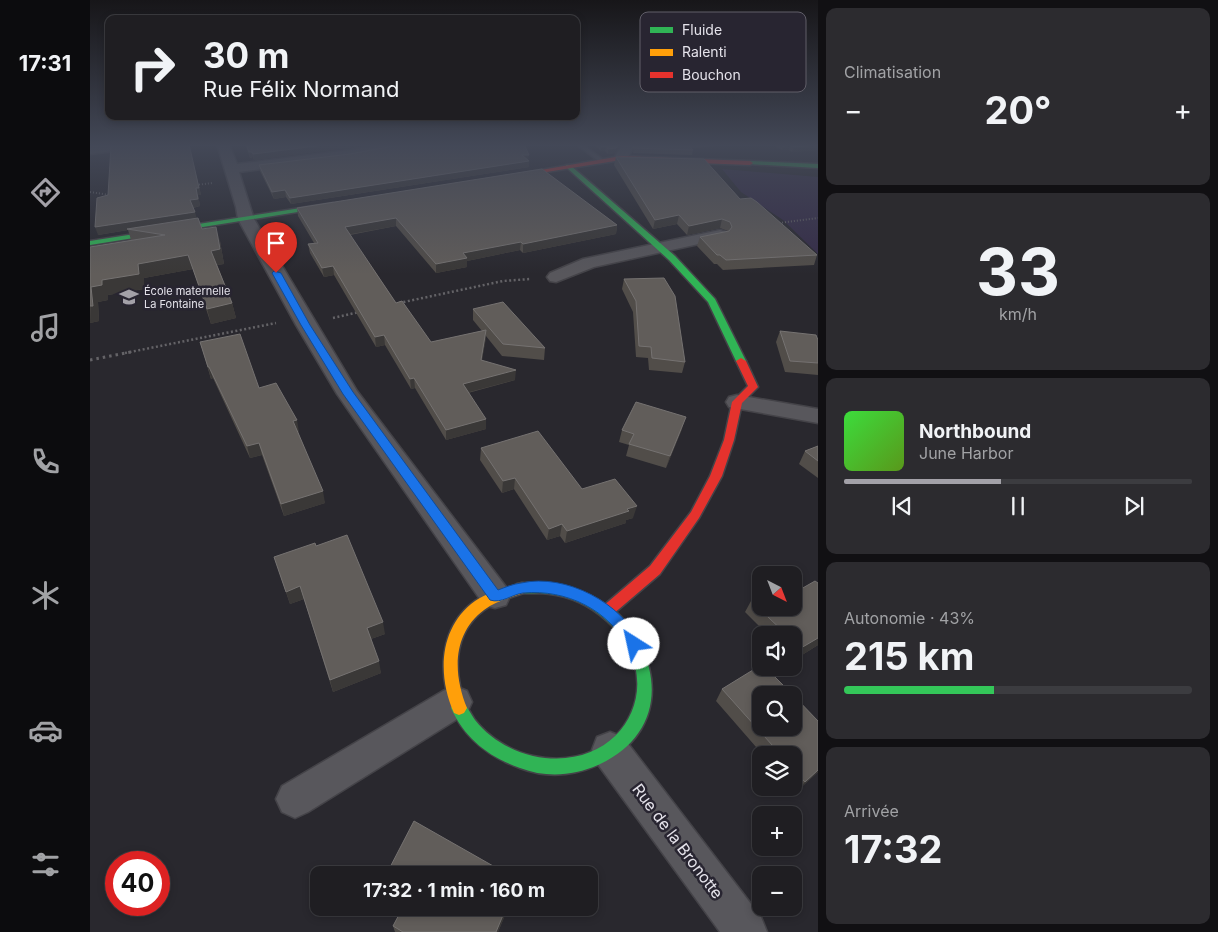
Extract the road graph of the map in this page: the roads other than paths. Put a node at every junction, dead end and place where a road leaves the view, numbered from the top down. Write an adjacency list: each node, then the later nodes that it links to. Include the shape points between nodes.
1 (237, 187): 4 (street)
2 (592, 187): 7 (street)
3 (348, 202): 4 (street)
4 (246, 219): 6 (street); 11 (street, via 348,394)
5 (720, 235): 7 (street)
6 (90, 244)
7 (660, 247): 8 (street, via 589,263); 9 (street, via 712,301 753,387)
8 (556, 278)
9 (737, 402): 10 (street); 12 (street, via 719,467 695,515 655,570)
10 (818, 416)
11 (495, 596): 12 (street, via 522,588 552,588 580,596); 13 (street, via 475,609 459,628 450,650 448,676)
12 (607, 611): 14 (street, via 627,631 641,657 646,685 641,713 626,738)
13 (454, 702): 14 (street, via 472,729 499,751 532,764 568,766); 15 (street)
14 (610, 750): 16 (street, Rue de la Bronotte)
15 (295, 800)
16 (746, 932)

